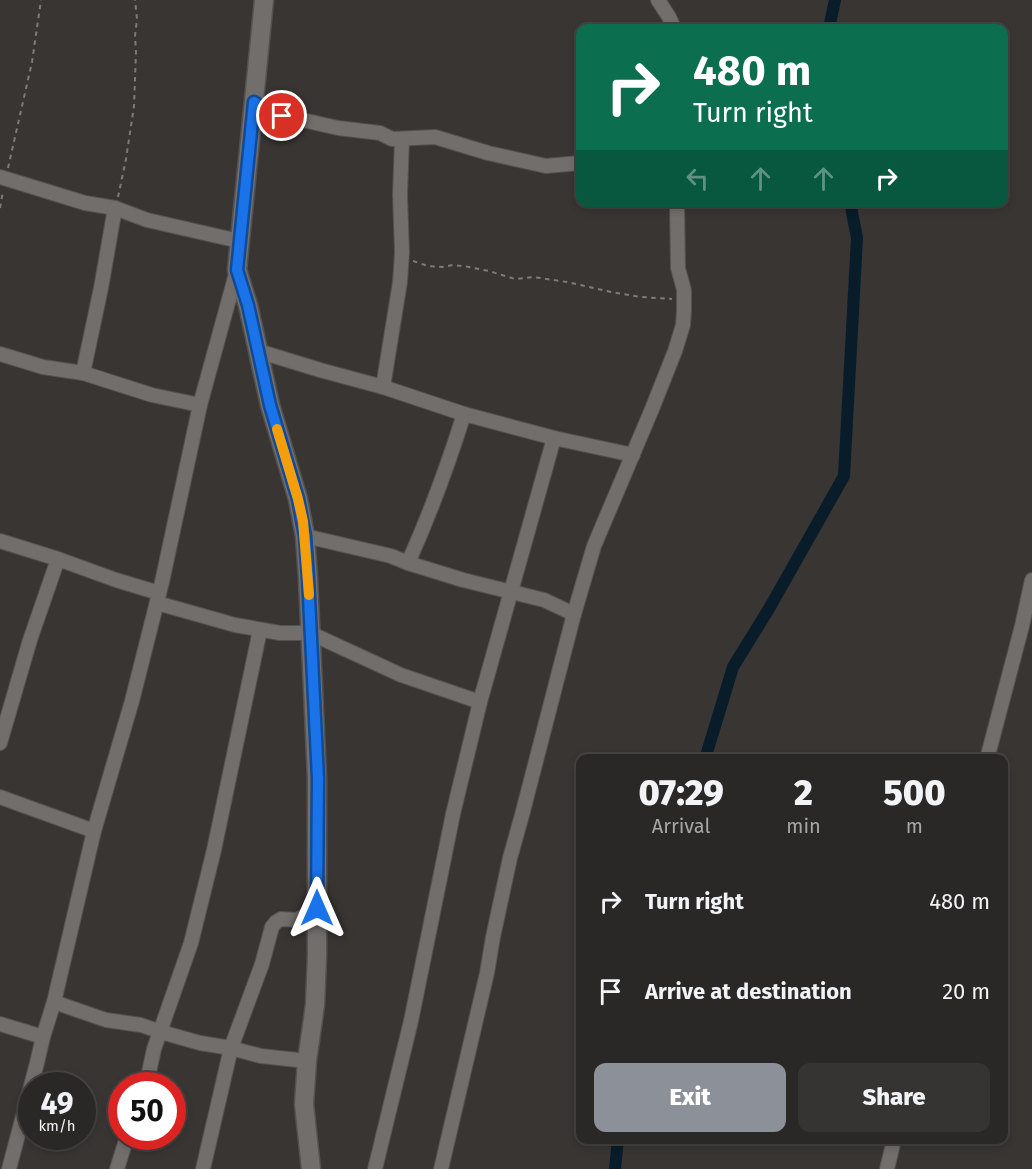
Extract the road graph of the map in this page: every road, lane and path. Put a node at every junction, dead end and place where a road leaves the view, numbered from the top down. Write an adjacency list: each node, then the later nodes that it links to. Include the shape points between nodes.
1 (41, 0): 9 (path, via 32,62)
2 (135, 0): 12 (path, via 138,19 134,106)
3 (264, 0): 6 (main road)
4 (658, 0): 5 (street)
5 (672, 24)
6 (254, 102): 7 (street, via 270,114); 13 (main road)
7 (402, 139): 8 (street, via 435,137 546,166); 14 (street)
8 (576, 163)
9 (3, 178): 11 (path); 12 (street)
10 (677, 207): 16 (street, via 678,268)
11 (0, 208)
12 (115, 208): 13 (street, via 147,220); 19 (street)
13 (239, 241): 15 (main road)
14 (402, 257): 16 (path, via 428,266 470,267 515,279 567,282 641,297); 20 (street)
15 (237, 270): 17 (main road); 21 (street)
16 (684, 300): 24 (street, via 683,325 675,351)
17 (258, 351): 20 (street); 25 (main road)
18 (0, 354): 19 (street, via 43,367)
19 (83, 373): 21 (street, via 152,395)
20 (383, 387): 22 (street)
21 (200, 405): 31 (street)
22 (464, 414): 23 (street); 28 (street, via 429,517)
23 (554, 438): 24 (street); 30 (street)
24 (633, 455): 32 (street, via 594,546)
25 (305, 536): 28 (street); 34 (main road)
26 (0, 541): 27 (street)
27 (58, 559): 31 (street); 36 (street)
28 (408, 562): 30 (street)
29 (1032, 580): 37 (street)
30 (512, 592): 32 (street, via 544,600); 35 (street)
31 (158, 598): 33 (street); 39 (street)
32 (574, 614): 55 (street, via 510,858)
33 (260, 630): 34 (street); 43 (street, via 209,871)
34 (310, 633): 35 (street, via 401,675); 40 (main road, via 318,778)
35 (480, 702): 54 (street)
36 (0, 743)
37 (988, 754)
38 (0, 797): 39 (street)
39 (94, 831): 41 (street)
40 (317, 908): 45 (street, via 297,920 281,920 272,927); 46 (main road, via 315,995)
41 (54, 1002): 43 (street, via 106,1020 141,1024); 44 (street)
42 (0, 1024): 44 (street)
43 (160, 1032): 45 (street); 47 (street)
44 (43, 1037): 50 (street)
45 (231, 1048): 46 (street, via 261,1056); 52 (street)
46 (308, 1060): 53 (main road, via 304,1104)
47 (149, 1072)
48 (893, 1144): 56 (street)
49 (124, 1150): 51 (street)
50 (9, 1169)
51 (117, 1169)
52 (202, 1169)
53 (310, 1169)
54 (375, 1169)
55 (441, 1169)
56 (887, 1169)

